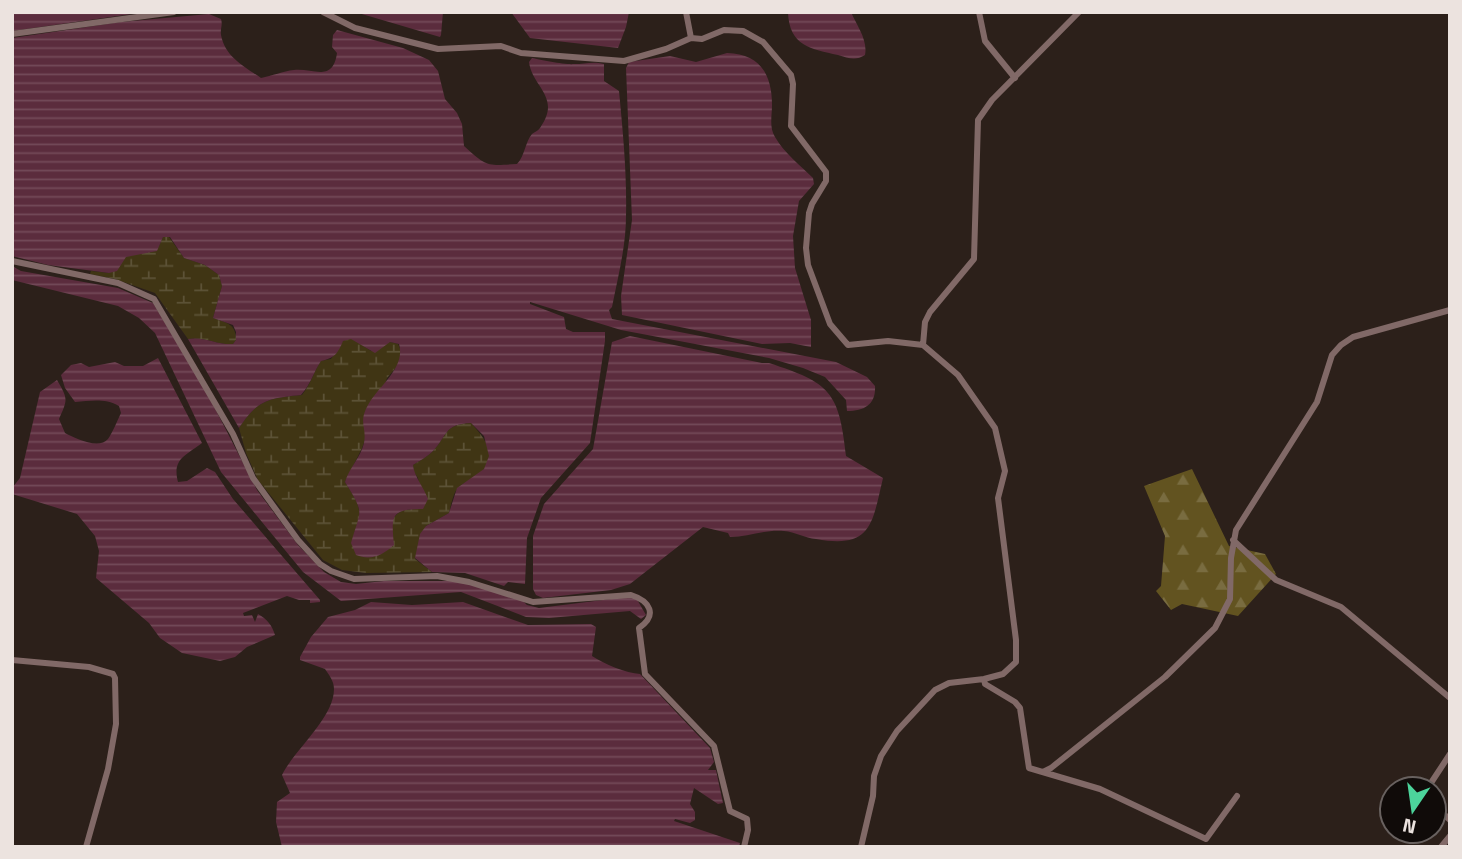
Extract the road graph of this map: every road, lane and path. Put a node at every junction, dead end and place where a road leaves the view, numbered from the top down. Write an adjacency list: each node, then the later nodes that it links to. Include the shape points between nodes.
1 (174, 12): 6 (street)
2 (323, 12): 7 (street, via 355,28 438,49 502,46 521,53 624,61)
3 (686, 12): 7 (street)
4 (979, 12): 8 (street, via 985,41)
5 (1079, 12): 8 (street)
6 (12, 34)
7 (691, 38): 11 (street, via 702,39 724,30 743,31 763,42 792,75 791,125 827,172 809,213 806,248 830,324 848,345 888,341)
8 (1015, 78): 11 (street, via 978,120 974,259 930,312)
9 (12, 261): 22 (street, via 118,283 153,299 233,435 253,478 298,540 331,571 354,579 437,576 533,602 639,597 651,615 639,628 645,674 714,747 730,811 747,819)
10 (1450, 310): 12 (street, via 1353,337 1341,345 1332,355 1317,402)
11 (923, 345): 14 (street, via 958,375 995,428 1005,471 998,498 1016,662 1003,674)
12 (1233, 540): 15 (street, via 1276,580 1342,607); 17 (street, via 1230,599 1214,628 1165,677)
13 (12, 660): 21 (street, via 89,667 116,678 114,736)
14 (984, 679): 17 (street, via 1020,708 1029,768); 23 (street, via 949,683 935,690 897,731 874,776)
15 (1450, 698)
16 (1450, 754): 18 (street)
17 (1043, 772): 19 (street, via 1100,789 1206,839)
18 (1436, 775)
19 (1237, 796)
20 (1450, 836): 24 (street)
21 (86, 847)
22 (744, 847)
23 (861, 847)
24 (1441, 847)

